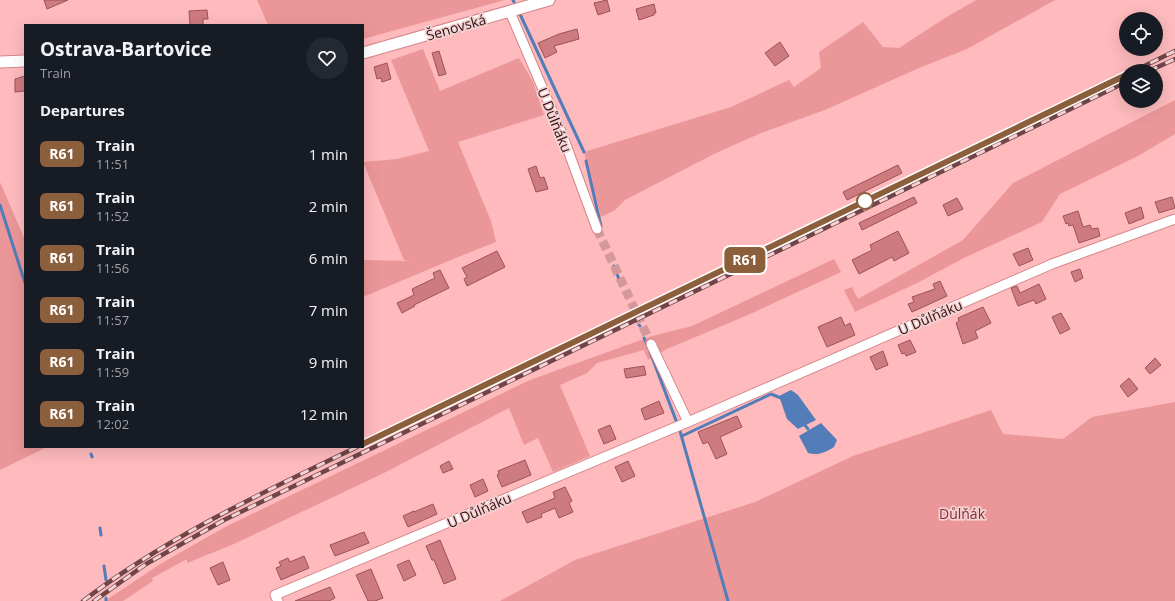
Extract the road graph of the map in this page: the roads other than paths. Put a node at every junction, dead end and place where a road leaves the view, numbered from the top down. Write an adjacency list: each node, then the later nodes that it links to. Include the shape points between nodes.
1 (549, 0): 2 (street, Šenovská)
2 (510, 12): 3 (street, Šenovská); 7 (street, U Důlňáku, via 562,134)
3 (364, 53)
4 (24, 61): 5 (street)
5 (0, 62)
6 (1175, 219): 9 (street, U Důlňáku, via 1052,264)
7 (597, 229)
8 (651, 344): 9 (street)
9 (688, 422): 10 (street, U Důlňáku, via 275,595)
10 (278, 601)

